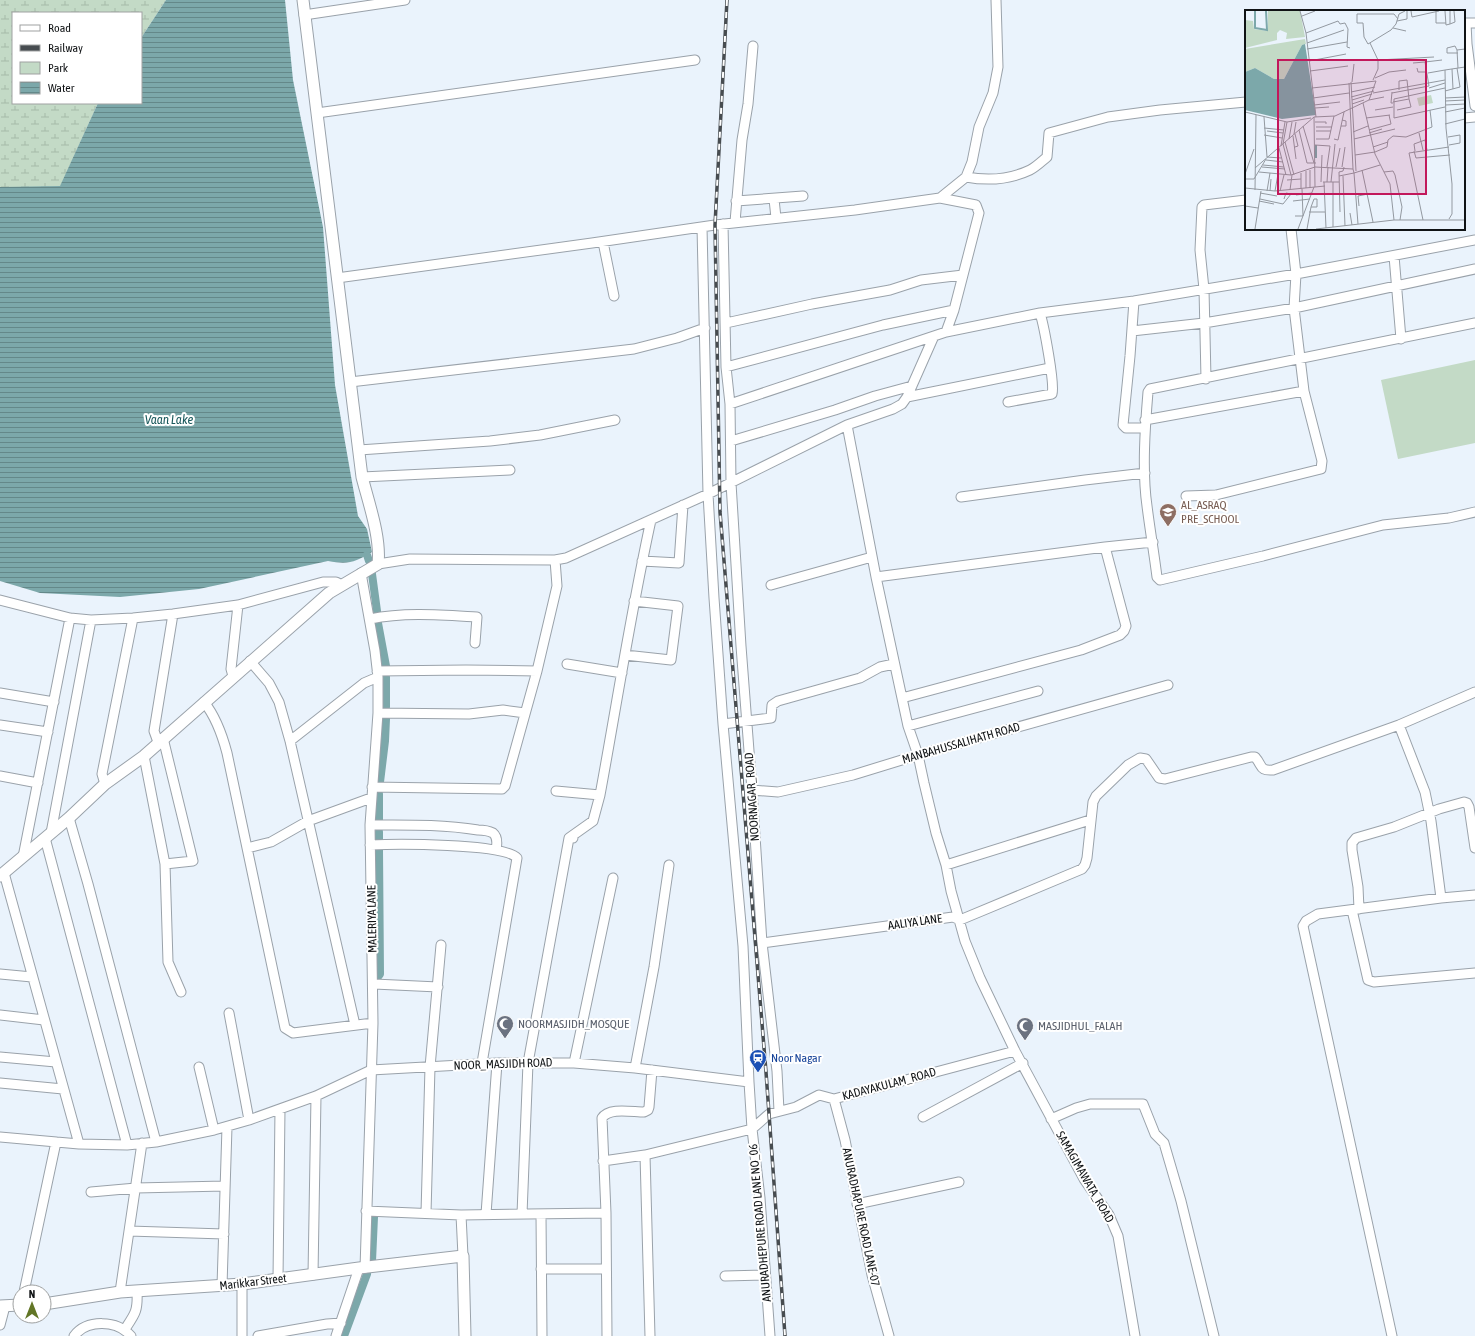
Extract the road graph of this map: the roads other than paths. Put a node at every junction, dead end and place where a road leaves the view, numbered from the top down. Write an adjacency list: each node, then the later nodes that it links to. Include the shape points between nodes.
1 (303, 0): 4 (street)
2 (405, 0): 4 (street)
3 (996, 0): 13 (street, via 998,67 993,93 979,127 972,162)
4 (304, 15): 10 (street)
5 (1468, 23): 9 (street)
6 (753, 46): 18 (street)
7 (695, 60): 10 (street)
8 (1245, 102): 13 (street, via 1108,117 1049,133 1047,157 1031,170 1003,179 982,180)
9 (1475, 106)
10 (316, 113): 30 (street)
11 (1475, 117): 12 (street)
12 (1465, 118)
13 (966, 177): 15 (street)
14 (803, 196): 16 (street)
15 (940, 198): 19 (street); 29 (street, via 976,205 978,213)
16 (774, 199): 18 (street); 19 (street)
17 (1245, 200): 32 (street, via 1202,207 1200,250)
18 (736, 201): 20 (street)
19 (776, 218): 20 (street)
20 (735, 222): 21 (street)
21 (723, 224): 22 (street); 38 (street, NOORNAGAR_ROAD)
22 (702, 227): 25 (street); 41 (street)
23 (1291, 230): 28 (street)
24 (1475, 240): 26 (street)
25 (604, 242): 30 (street); 33 (street)
26 (1394, 256): 28 (street); 31 (street)
27 (1475, 269): 31 (street)
28 (1296, 274): 32 (street); 35 (street)
29 (963, 275): 36 (street); 38 (street, via 921,280 890,290)
30 (337, 278): 50 (street)
31 (1396, 287): 35 (street); 45 (street)
32 (1204, 289): 34 (street); 39 (street)
33 (614, 296)
34 (1134, 301): 37 (street); 42 (street)
35 (1294, 308): 39 (street); 46 (street)
36 (954, 310): 43 (street); 47 (street, via 883,325)
37 (1040, 313): 43 (street); 48 (street)
38 (726, 323): 47 (street, NOORNAGAR_ROAD)
39 (1204, 323): 42 (street); 49 (street)
40 (1475, 323): 45 (street)
41 (705, 328): 50 (street, via 634,349); 65 (street)
42 (1132, 331): 57 (street, via 1123,425 1126,428)
43 (946, 332): 44 (street)
44 (934, 336): 51 (street); 55 (street)
45 (1401, 339): 46 (street)
46 (1301, 359): 49 (street); 52 (street)
47 (726, 367): 55 (street, NOORNAGAR_ROAD)
48 (1050, 368): 53 (street); 54 (street, via 1052,394)
49 (1206, 379): 57 (street, via 1150,389)
50 (350, 382): 60 (street)
51 (912, 386): 53 (street); 59 (street)
52 (1304, 391): 57 (street); 66 (street, via 1322,461 1321,469 1216,494)
53 (907, 397): 58 (street, via 902,404 893,409)
54 (1008, 402)
55 (730, 404): 59 (street, NOORNAGAR_ROAD)
56 (615, 420): 60 (street, via 540,435)
57 (1146, 424): 62 (street)
58 (847, 425): 64 (street); 73 (street, SAMAGIMAWATA_ROAD)
59 (731, 441): 64 (street, NOORNAGAR_ROAD)
60 (359, 450): 63 (street)
61 (510, 470): 63 (street)
62 (1145, 473): 67 (street); 71 (street, via 1146,505)
63 (362, 477): 76 (street, via 376,534)
64 (731, 483): 65 (street); 107 (street, NOORNAGAR_ROAD)
65 (708, 494): 68 (street); 108 (street)
66 (1186, 496)
67 (961, 497)
68 (683, 505): 70 (street); 75 (street, via 679,563)
69 (1475, 512): 71 (street, via 1449,518 1383,525 1160,580 1157,577)
70 (651, 520): 74 (street, via 566,558); 75 (street)
71 (1153, 542): 72 (street)
72 (1105, 547): 78 (street); 102 (street, via 1126,626 1120,635 1080,650)
73 (872, 557): 78 (street, SAMAGIMAWATA_ROAD); 80 (street)
74 (555, 560): 76 (street, via 410,559); 94 (street, via 557,586)
75 (642, 561): 82 (street)
76 (378, 564): 77 (street)
77 (361, 573): 79 (street); 87 (street, MALERIYA LANE)
78 (876, 577): 93 (street, SAMAGIMAWATA_ROAD)
79 (342, 585): 83 (street, via 336,582 323,582); 91 (street, via 329,593)
80 (771, 586)
81 (0, 600): 85 (street)
82 (634, 601): 90 (street); 90 (street, via 678,606 671,660)
83 (238, 605): 84 (street); 97 (street, via 231,669)
84 (173, 614): 86 (street); 113 (street, via 154,731)
85 (70, 618): 88 (street); 103 (street)
86 (133, 618): 88 (street); 119 (street, via 102,774)
87 (370, 619): 89 (street, via 389,615 431,614 477,617); 96 (street, MALERIYA LANE)
88 (91, 620): 130 (street)
89 (475, 643)
90 (625, 655): 95 (street)
91 (250, 661): 97 (street); 114 (street, via 269,683 280,702)
92 (567, 664): 95 (street)
93 (894, 664): 102 (street, SAMAGIMAWATA_ROAD); 107 (street, via 880,667 860,678 778,701 772,705 771,718)
94 (537, 671): 96 (street, via 466,670); 105 (street)
95 (622, 673): 123 (street)
96 (378, 674): 106 (street, MALERIYA LANE); 114 (street)
97 (233, 676): 104 (street)
98 (1168, 684): 115 (street, MANBAHUSSALIHATH ROAD)
99 (1038, 691): 111 (street)
100 (1475, 692): 109 (street)
101 (0, 693): 103 (street)
102 (902, 698): 111 (street, SAMAGIMAWATA_ROAD)
103 (54, 702): 112 (street)
104 (204, 702): 113 (street); 132 (street, via 212,712 222,735)
105 (525, 712): 106 (street, via 503,710 470,714); 120 (street, via 505,786 502,789)
106 (378, 713): 120 (street, MALERIYA LANE)
107 (747, 721): 108 (street); 121 (street, NOORNAGAR_ROAD)
108 (724, 724): 171 (street, via 743,946)
109 (1399, 724): 125 (street, via 1425,792); 127 (street, via 1273,770 1262,768 1258,760 1251,757 1165,779 1159,778 1146,759 1140,758 1128,765 1096,796)
110 (0, 725): 112 (street)
111 (908, 726): 115 (street, SAMAGIMAWATA_ROAD)
112 (48, 732): 118 (street)
113 (160, 740): 116 (street); 136 (street, via 193,861)
114 (290, 741): 128 (street)
115 (918, 755): 121 (street, MANBAHUSSALIHATH ROAD, via 778,792); 138 (street, SAMAGIMAWATA_ROAD)
116 (144, 756): 119 (street); 136 (street)
117 (0, 776): 118 (street)
118 (38, 783): 135 (street)
119 (105, 784): 126 (street)
120 (372, 787): 124 (street, MALERIYA LANE)
121 (752, 790): 145 (street, NOORNAGAR_ROAD)
122 (556, 791): 123 (street)
123 (600, 795): 163 (street, via 593,821 571,838)
124 (371, 798): 128 (street); 129 (street, MALERIYA LANE)
125 (1429, 813): 133 (street, via 1467,803 1471,814); 142 (street); 143 (street, via 1356,838 1352,843 1358,887)
126 (69, 818): 130 (street); 187 (street)
127 (1090, 820): 138 (street); 144 (street, AALIYA LANE, via 1087,858 1082,869)
128 (308, 821): 132 (street, via 271,842); 157 (street)
129 (370, 825): 131 (street, MALERIYA LANE); 134 (street, via 421,824 486,831 493,833 497,840)
130 (48, 836): 135 (street); 190 (street)
131 (370, 845): 134 (street, via 430,844); 150 (street, MALERIYA LANE)
132 (247, 848): 157 (street, via 285,1028 293,1033)
133 (1475, 848)
134 (496, 850): 161 (street, via 517,858)
135 (23, 856): 139 (street)
136 (165, 864): 152 (street, via 168,962)
137 (669, 865): 168 (street, via 654,967)
138 (946, 865): 144 (street, SAMAGIMAWATA_ROAD)
139 (2, 875): 149 (street)
140 (613, 878): 164 (street)
141 (1475, 894): 142 (street)
142 (1440, 898): 143 (street)
143 (1356, 909): 147 (street, via 1368,980 1374,982); 239 (street, via 1318,914 1306,921 1303,926)
144 (960, 920): 145 (street, AALIYA LANE, via 953,917); 158 (street, SAMAGIMAWATA_ROAD, via 965,941 980,978)
145 (762, 943): 177 (street, NOORNAGAR_ROAD, via 777,1070)
146 (441, 945): 151 (street)
147 (1475, 973)
148 (0, 974): 149 (street)
149 (32, 977): 155 (street)
150 (374, 984): 151 (street); 156 (street, MALERIYA LANE)
151 (438, 987): 167 (street)
152 (181, 992)
153 (229, 1013): 181 (street)
154 (0, 1015): 155 (street)
155 (44, 1020): 160 (street)
156 (374, 1023): 157 (street); 169 (street, MALERIYA LANE)
157 (355, 1025)
158 (1014, 1051): 165 (street, SAMAGIMAWATA_ROAD); 175 (street, KADAYAKULAM_ROAD)
159 (0, 1057): 160 (street)
160 (56, 1062): 173 (street)
161 (482, 1063): 162 (street, NOOR_MASJIDH ROAD); 167 (street, NOOR_MASJIDH ROAD)
162 (497, 1063): 163 (street, NOOR_MASJIDH ROAD); 201 (street)
163 (528, 1063): 164 (street, NOOR_MASJIDH ROAD); 202 (street)
164 (574, 1063): 168 (street, NOOR_MASJIDH ROAD)
165 (1023, 1063): 179 (street); 180 (street, SAMAGIMAWATA_ROAD)
166 (199, 1067): 184 (street)
167 (430, 1067): 169 (street, NOOR_MASJIDH ROAD); 199 (street)
168 (635, 1068): 170 (street, NOOR_MASJIDH ROAD)
169 (371, 1070): 174 (street); 198 (street, MALERIYA LANE)
170 (652, 1070): 171 (street, NOOR_MASJIDH ROAD); 192 (street, via 648,1110 618,1111 603,1116)
171 (749, 1082): 183 (street)
172 (0, 1083): 173 (street)
173 (64, 1089): 189 (street)
174 (316, 1096): 176 (street); 211 (street)
175 (834, 1098): 177 (street, KADAYAKULAM_ROAD, via 819,1096); 197 (street, ANURADHAPURE ROAD LANE-07)
176 (280, 1109): 181 (street); 214 (street)
177 (779, 1111): 178 (street, KADAYAKULAM_ROAD)
178 (766, 1116): 183 (street, ANURADHEPURE ROAD LANE NO_06)
179 (923, 1117)
180 (1052, 1119): 237 (street, SAMAGIMAWATA_ROAD, via 1084,1179 1109,1215 1118,1236); 238 (street, via 1090,1104 1143,1104 1155,1134 1164,1143)
181 (249, 1120): 182 (street)
182 (227, 1126): 184 (street); 194 (street)
183 (752, 1129): 191 (street); 212 (street, ANURADHEPURE ROAD LANE NO_06)
184 (214, 1130): 187 (street)
185 (0, 1137): 186 (street)
186 (56, 1142): 189 (street); 215 (street)
187 (156, 1142): 188 (street)
188 (142, 1143): 190 (street); 195 (street)
189 (79, 1144): 190 (street)
190 (127, 1145)
191 (645, 1155): 192 (street); 234 (street)
192 (603, 1161): 200 (street)
193 (959, 1182): 197 (street)
194 (225, 1186): 195 (street); 206 (street)
195 (136, 1188): 196 (street); 205 (street)
196 (91, 1192)
197 (857, 1204): 236 (street, ANURADHAPURE ROAD LANE-07, via 872,1275)
198 (366, 1211): 199 (street); 208 (street, MALERIYA LANE)
199 (426, 1213): 204 (street)
200 (606, 1213): 203 (street); 210 (street)
201 (486, 1214): 202 (street); 204 (street)
202 (522, 1214): 203 (street)
203 (541, 1214): 209 (street)
204 (461, 1215): 207 (street)
205 (129, 1230): 206 (street); 218 (street)
206 (224, 1234): 217 (street)
207 (463, 1256): 208 (street, Marikkar Street); 231 (street)
208 (362, 1268): 211 (street, Marikkar Street); 223 (street, MALERIYA LANE)
209 (541, 1269): 210 (street); 232 (street)
210 (606, 1269): 233 (street)
211 (313, 1275): 214 (street, Marikkar Street)
212 (765, 1275): 213 (street); 235 (street, ANURADHEPURE ROAD LANE NO_06)
213 (725, 1276)
214 (278, 1280): 216 (street, Marikkar Street)
215 (26, 1284)
216 (242, 1284): 217 (street, Marikkar Street); 228 (street)
217 (222, 1286): 219 (street, Marikkar Street)
218 (120, 1292): 219 (street, Marikkar Street); 220 (street, Marikkar Street)
219 (137, 1292): 225 (street, via 138,1306)
220 (52, 1303)
221 (12, 1305): 222 (street)
222 (2, 1306): 224 (street)
223 (341, 1323): 229 (street); 230 (street, MALERIYA LANE)
224 (0, 1325)
225 (125, 1329): 226 (street, via 104,1323 91,1324 79,1330); 227 (street)
226 (74, 1336)
227 (131, 1336)
228 (242, 1336)
229 (258, 1336)
230 (336, 1336)
231 (465, 1336)
232 (542, 1336)
233 (607, 1336)
234 (650, 1336)
235 (770, 1336)
236 (889, 1336)
237 (1135, 1336)
238 (1214, 1336)
239 (1392, 1336)

